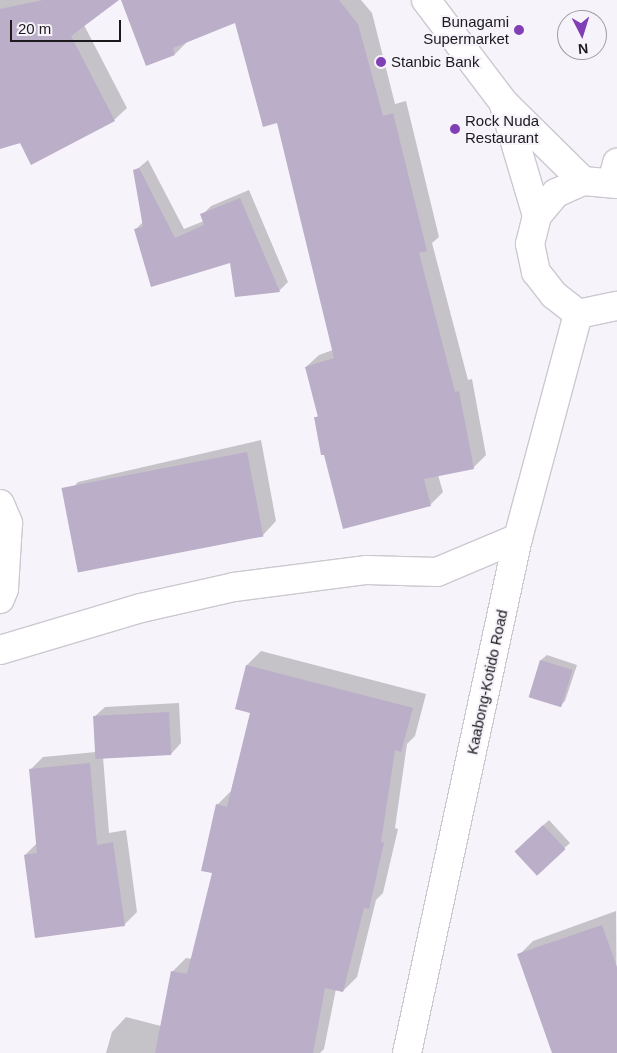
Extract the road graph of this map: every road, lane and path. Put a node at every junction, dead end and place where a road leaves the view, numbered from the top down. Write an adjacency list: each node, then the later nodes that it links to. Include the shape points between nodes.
1 (426, 0): 2 (street)
2 (504, 104): 4 (street); 5 (street)
3 (615, 176): 4 (street)
4 (583, 181): 5 (street, via 556,193)
5 (537, 216): 7 (street, via 530,244 536,272 554,296)
6 (617, 306): 7 (street)
7 (578, 314): 9 (street, Kaabong-Kotido Road)
8 (0, 504): 10 (street, via 8,523 4,589)
9 (518, 538): 11 (street, via 437,572 367,570 234,587 141,608); 12 (street, Kaabong-Kotido Road)
10 (0, 599)
11 (0, 650)
12 (407, 1053)

